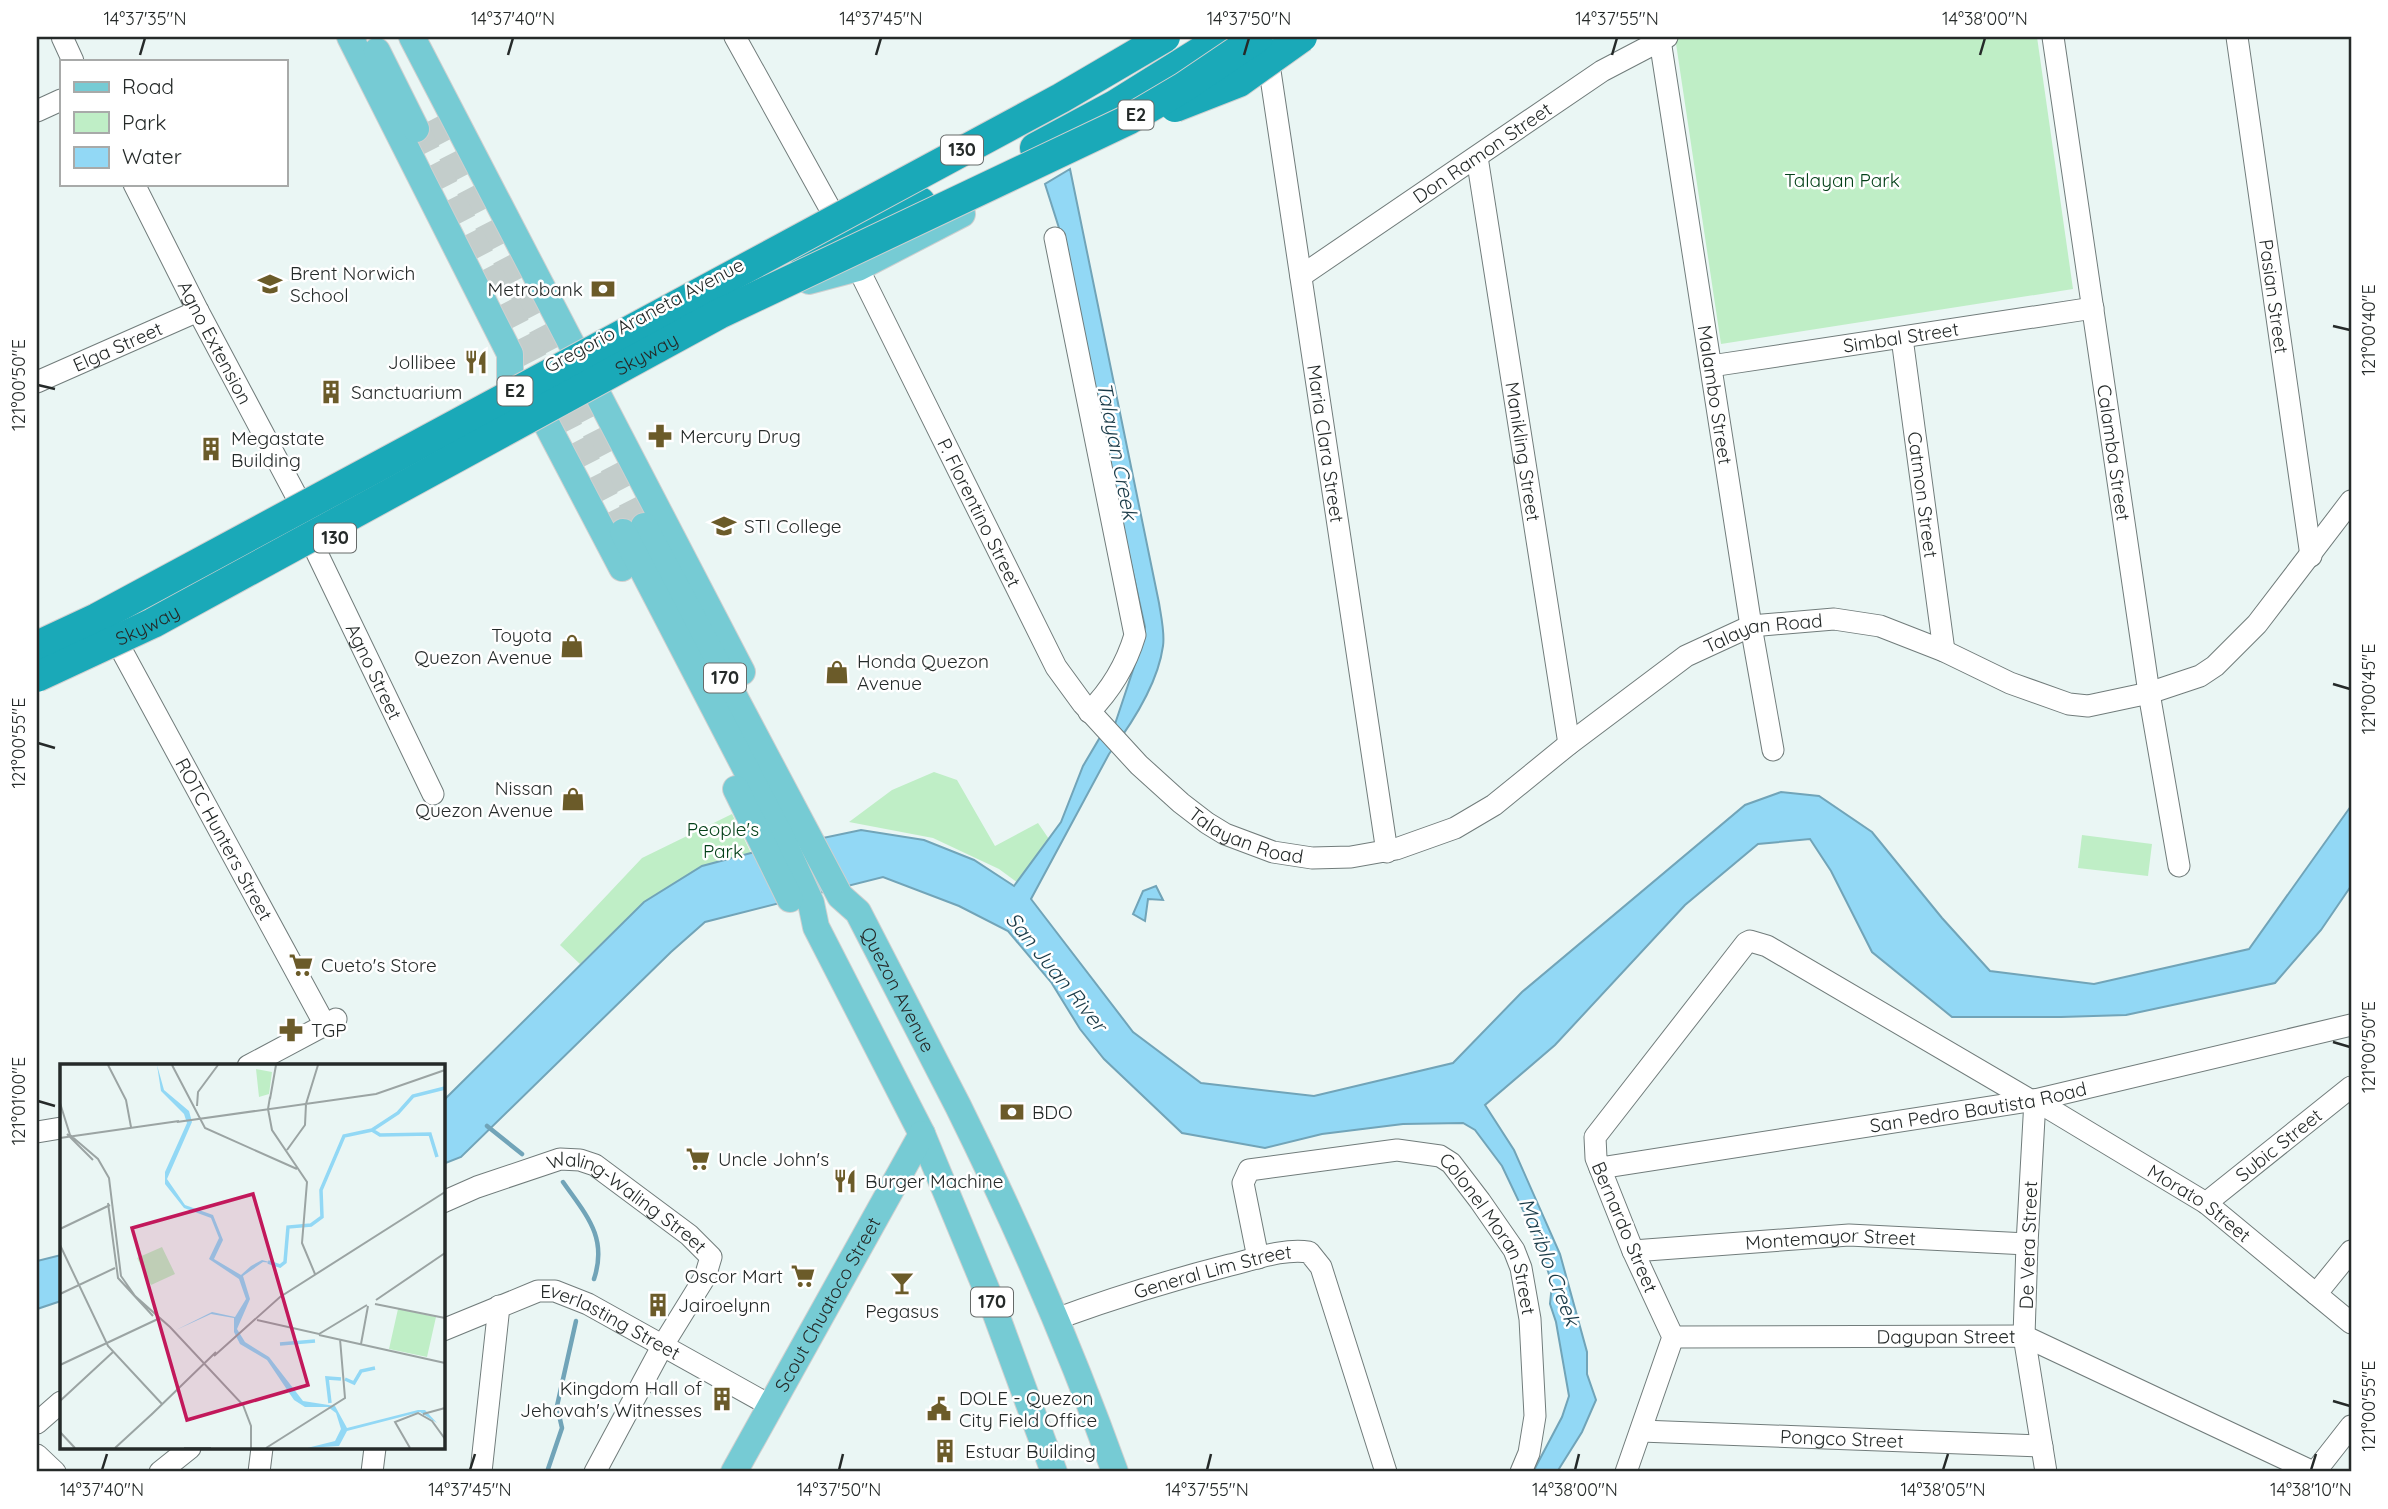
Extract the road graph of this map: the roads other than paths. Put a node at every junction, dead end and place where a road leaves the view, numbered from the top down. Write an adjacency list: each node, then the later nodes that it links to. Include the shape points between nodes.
1 (62, 37): 16 (street)
2 (350, 37): 35 (main road, via 510,354)
3 (370, 37): 4 (main road, via 425,124)
4 (392, 37)
5 (412, 37): 32 (main road)
6 (736, 37): 24 (street)
7 (1165, 37): 47 (highway, Skyway / E2, bridge, via 97,618)
8 (1175, 37): 24 (main road, Gregorio Araneta Avenue / 130, via 1076,93)
9 (1224, 37): 20 (highway)
10 (1256, 37): 19 (highway, Skyway / E2, bridge); 20 (main road, 130, via 1164,95)
11 (1265, 37): 27 (street, Maria Clara Street)
12 (1301, 37): 19 (highway, bridge, via 1239,82)
13 (2053, 37): 29 (street, Calamba Street)
14 (2237, 37): 43 (street, Pasian Street)
15 (1663, 38): 21 (street, Don Ramon Street, via 1602,71); 33 (street, Malambo Street)
16 (73, 60)
17 (60, 100): 18 (street)
18 (37, 111)
19 (1128, 120): 52 (highway, Skyway / E2, bridge, via 719,314 153,623)
20 (1066, 141): 22 (main road, 130, bridge); 28 (highway, via 832,244)
21 (1477, 157): 27 (street, Don Ramon Street); 57 (street, Manikling Street)
22 (1031, 164): 26 (main road, 130, via 967,211); 28 (main road, 130, via 850,247)
23 (135, 186): 30 (street, Agno Extension)
24 (833, 214): 32 (main road, Gregorio Araneta Avenue / 130)
25 (1055, 238): 55 (street, via 1135,635 1115,682)
26 (858, 268): 28 (main road, 130); 55 (street, P. Florentino Street, via 1056,667)
27 (1301, 276): 61 (street, Maria Clara Street)
28 (786, 287): 36 (main road, 130)
29 (2093, 308): 31 (street, Simbal Street); 54 (street, Calamba Street)
30 (198, 311): 34 (street, Elga Street); 39 (street, Agno Extension)
31 (1902, 338): 33 (street, Simbal Street); 49 (street, Catmon Street)
32 (576, 351): 35 (main road, Gregorio Araneta Avenue / 130); 36 (main road); 37 (main road)
33 (1711, 366): 45 (street, Malambo Street)
34 (37, 382)
35 (510, 387): 39 (main road, Gregorio Araneta Avenue / 130)
36 (597, 393): 37 (main road, 130); 60 (main road)
37 (545, 421): 40 (main road, 130); 60 (main road, via 732,781)
38 (2351, 501): 43 (street, Talayan Road)
39 (293, 504): 44 (highway, via 235,553); 46 (main road, Gregorio Araneta Avenue / 130, via 96,605)
40 (379, 512): 42 (main road, 130); 44 (highway, via 344,514)
41 (633, 529): 60 (main road, 170)
42 (315, 549): 48 (main road, 130); 59 (street, Agno Street)
43 (2311, 556): 54 (street, Talayan Road, via 2215,666 2200,676)
44 (148, 608): 50 (highway); 51 (highway)
45 (1751, 626): 49 (street, Talayan Road, via 1834,619 1880,626); 57 (street, Talayan Road, via 1686,656); 58 (street, Malambo Street)
46 (37, 630)
47 (37, 646)
48 (122, 651): 53 (main road, 130); 65 (street, ROTC Hunters Street, via 331,1022)
49 (1944, 651): 54 (street, Talayan Road, via 2010,683 2069,704 2088,706)
50 (37, 652)
51 (37, 670)
52 (37, 677)
53 (37, 685)
54 (2149, 693): 62 (street, Calamba Street)
55 (1089, 712): 56 (street, P. Florentino Street)
56 (1113, 738): 61 (street, Talayan Road, via 1181,803 1225,834 1273,852 1312,858)
57 (1569, 744): 61 (street, Talayan Road, via 1494,805 1455,828)
58 (1773, 750)
59 (433, 794)
60 (792, 834): 70 (main road, 170, via 808,913); 80 (main road, Quezon Avenue / 170, via 850,899 960,1110)
61 (1387, 852)
62 (2179, 866)
63 (1749, 941): 67 (street, Morato Street, via 1766,946); 71 (street, Bernardo Street, via 1595,1137)
64 (2350, 1027): 67 (street, San Pedro Bautista Road)
65 (252, 1064)
66 (2351, 1087): 73 (street, Subic Street)
67 (2032, 1100): 71 (street, San Pedro Bautista Road); 73 (street, Morato Street); 74 (street, De Vera Street)
68 (60, 1128): 69 (street)
69 (37, 1132)
70 (922, 1134): 87 (main road, Scout Chuatoco Street); 103 (main road, 170, via 990,1298)
71 (1600, 1168): 75 (street, Bernardo Street)
72 (444, 1202): 85 (street, Waling-Waling Street, via 561,1159 595,1165 689,1235 711,1257 705,1277)
73 (2206, 1203): 78 (street, Morato Street)
74 (2026, 1244): 75 (street, Montemayor Street, via 1849,1235); 83 (street, De Vera Street)
75 (1633, 1251): 84 (street, Bernardo Street)
76 (2351, 1251): 78 (street)
77 (1258, 1258): 80 (street, General Lim Street); 105 (street, General Lim Street, via 1309,1252 1321,1267); 106 (street, Colonel Moran Street, via 1243,1183 1250,1170 1397,1150 1440,1156 1451,1163 1514,1250 1521,1268 1530,1319 1535,1416)
78 (2316, 1294): 81 (street, Morato Street)
79 (499, 1306): 82 (street, Everlasting Street); 85 (street, Everlasting Street, via 538,1291 555,1291); 101 (street)
80 (1056, 1319): 104 (main road, Quezon Avenue / 170)
81 (2351, 1323)
82 (444, 1330)
83 (2024, 1336): 84 (street, Dagupan Street); 91 (street, De Vera Street); 109 (street, Dagupan Street)
84 (1673, 1337): 90 (street)
85 (663, 1345): 87 (street, Everlasting Street); 102 (street)
86 (60, 1403): 88 (street)
87 (771, 1406): 96 (main road, Scout Chuatoco Street)
88 (37, 1423)
89 (2351, 1426): 109 (street)
90 (1641, 1431): 91 (street, Pongco Street); 107 (street)
91 (2042, 1446): 108 (street, De Vera Street)
92 (188, 1450): 98 (street)
93 (262, 1450): 99 (street)
94 (375, 1450): 100 (street)
95 (37, 1455): 97 (street)
96 (744, 1465)
97 (55, 1472)
98 (160, 1472)
99 (259, 1472)
100 (372, 1472)
101 (481, 1472)
102 (595, 1472)
103 (1054, 1472)
104 (1115, 1472)
105 (1386, 1472)
106 (1521, 1472)
107 (1626, 1472)
108 (2046, 1472)
109 (2314, 1472)

